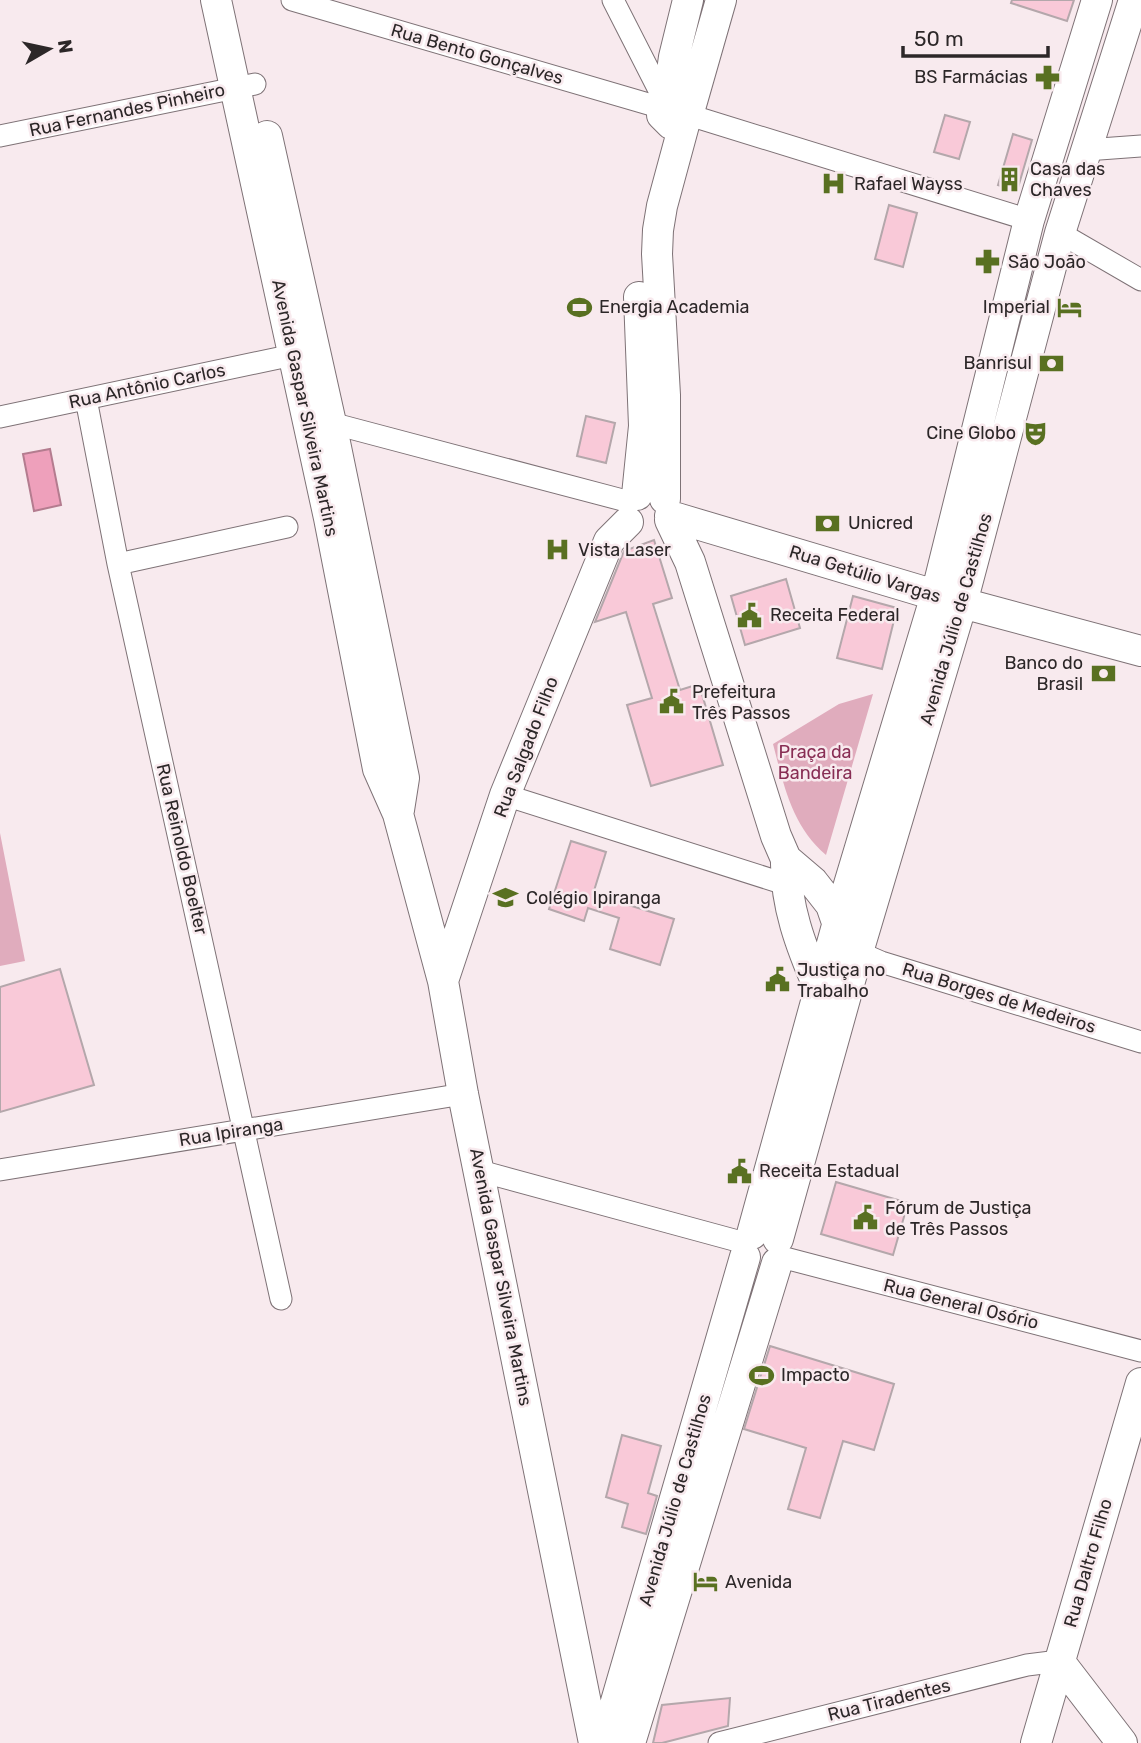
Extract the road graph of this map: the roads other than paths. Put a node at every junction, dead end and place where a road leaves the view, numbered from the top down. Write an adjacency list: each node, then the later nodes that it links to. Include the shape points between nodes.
1 (216, 0): 9 (street, Avenida Gaspar Silveira Martins)
2 (236, 0): 9 (street, Avenida Gaspar Silveira Martins)
3 (292, 0): 10 (street, Rua Bento Gonçalves)
4 (613, 0): 10 (street)
5 (688, 0): 10 (street, via 674,57)
6 (721, 0): 10 (street)
7 (1097, 0): 14 (street, Avenida Júlio de Castilhos)
8 (1133, 0): 13 (street, Avenida Júlio de Castilhos)
9 (245, 86): 11 (street, Rua Fernandes Pinheiro); 17 (street, Avenida Gaspar Silveira Martins); 20 (street, Avenida Gaspar Silveira Martins)
10 (674, 110): 14 (street, Rua Bento Gonçalves); 21 (street, via 657,254 666,408)
11 (0, 136)
12 (1141, 146): 13 (street)
13 (1086, 150): 15 (street, Avenida Júlio de Castilhos)
14 (1029, 220): 15 (street); 24 (street, Avenida Júlio de Castilhos)
15 (1060, 233): 16 (street); 24 (street, Avenida Júlio de Castilhos)
16 (1141, 280)
17 (293, 355): 18 (street, Rua Antônio Carlos); 27 (street, Avenida Gaspar Silveira Martins, via 378,769)
18 (86, 399): 19 (street, Rua Antônio Carlos); 23 (street, Rua Reinoldo Boelter)
19 (0, 417)
20 (331, 423): 21 (street, Rua Getúlio Vargas); 27 (street, Avenida Gaspar Silveira Martins, via 404,778)
21 (650, 509): 24 (street, Rua Getúlio Vargas); 26 (street, Rua Salgado Filho, via 608,541); 28 (street, via 690,562)
22 (287, 527): 23 (street)
23 (118, 564): 35 (street, Rua Reinoldo Boelter)
24 (949, 599): 25 (street, Rua Getúlio Vargas); 29 (street, Avenida Júlio de Castilhos); 30 (street, Avenida Júlio de Castilhos)
25 (1141, 651)
26 (505, 796): 28 (street, via 736,867); 31 (street, Rua Salgado Filho)
27 (398, 814): 31 (street, Avenida Gaspar Silveira Martins)
28 (786, 872): 29 (street, via 813,882 831,905); 32 (street, via 800,944)
29 (838, 924): 30 (street, via 845,942); 32 (street, Avenida Júlio de Castilhos)
30 (858, 951): 33 (street, Rua Borges de Medeiros); 38 (street, Avenida Júlio de Castilhos)
31 (443, 981): 34 (street, Avenida Gaspar Silveira Martins)
32 (819, 988): 38 (street, Avenida Júlio de Castilhos)
33 (1141, 1042)
34 (463, 1094): 35 (street, Rua Ipiranga); 37 (street, Avenida Gaspar Silveira Martins)
35 (245, 1130): 36 (street, Rua Ipiranga); 39 (street, Rua Reinoldo Boelter)
36 (0, 1170)
37 (480, 1171): 38 (street, Rua General Osório); 45 (street, Avenida Gaspar Silveira Martins)
38 (763, 1249): 40 (street, Rua General Osório); 42 (street, Avenida Júlio de Castilhos); 43 (street, Avenida Júlio de Castilhos)
39 (281, 1299)
40 (1141, 1351)
41 (1141, 1382): 44 (street, Rua Daltro Filho)
42 (709, 1383): 43 (street); 46 (street, Avenida Júlio de Castilhos)
43 (738, 1391): 47 (street, Avenida Júlio de Castilhos)
44 (1059, 1661): 48 (street, Rua Tiradentes, via 1027,1665); 49 (street, Rua Daltro Filho); 50 (street)
45 (594, 1743)
46 (604, 1743)
47 (630, 1743)
48 (719, 1743)
49 (1036, 1743)
50 (1122, 1743)

